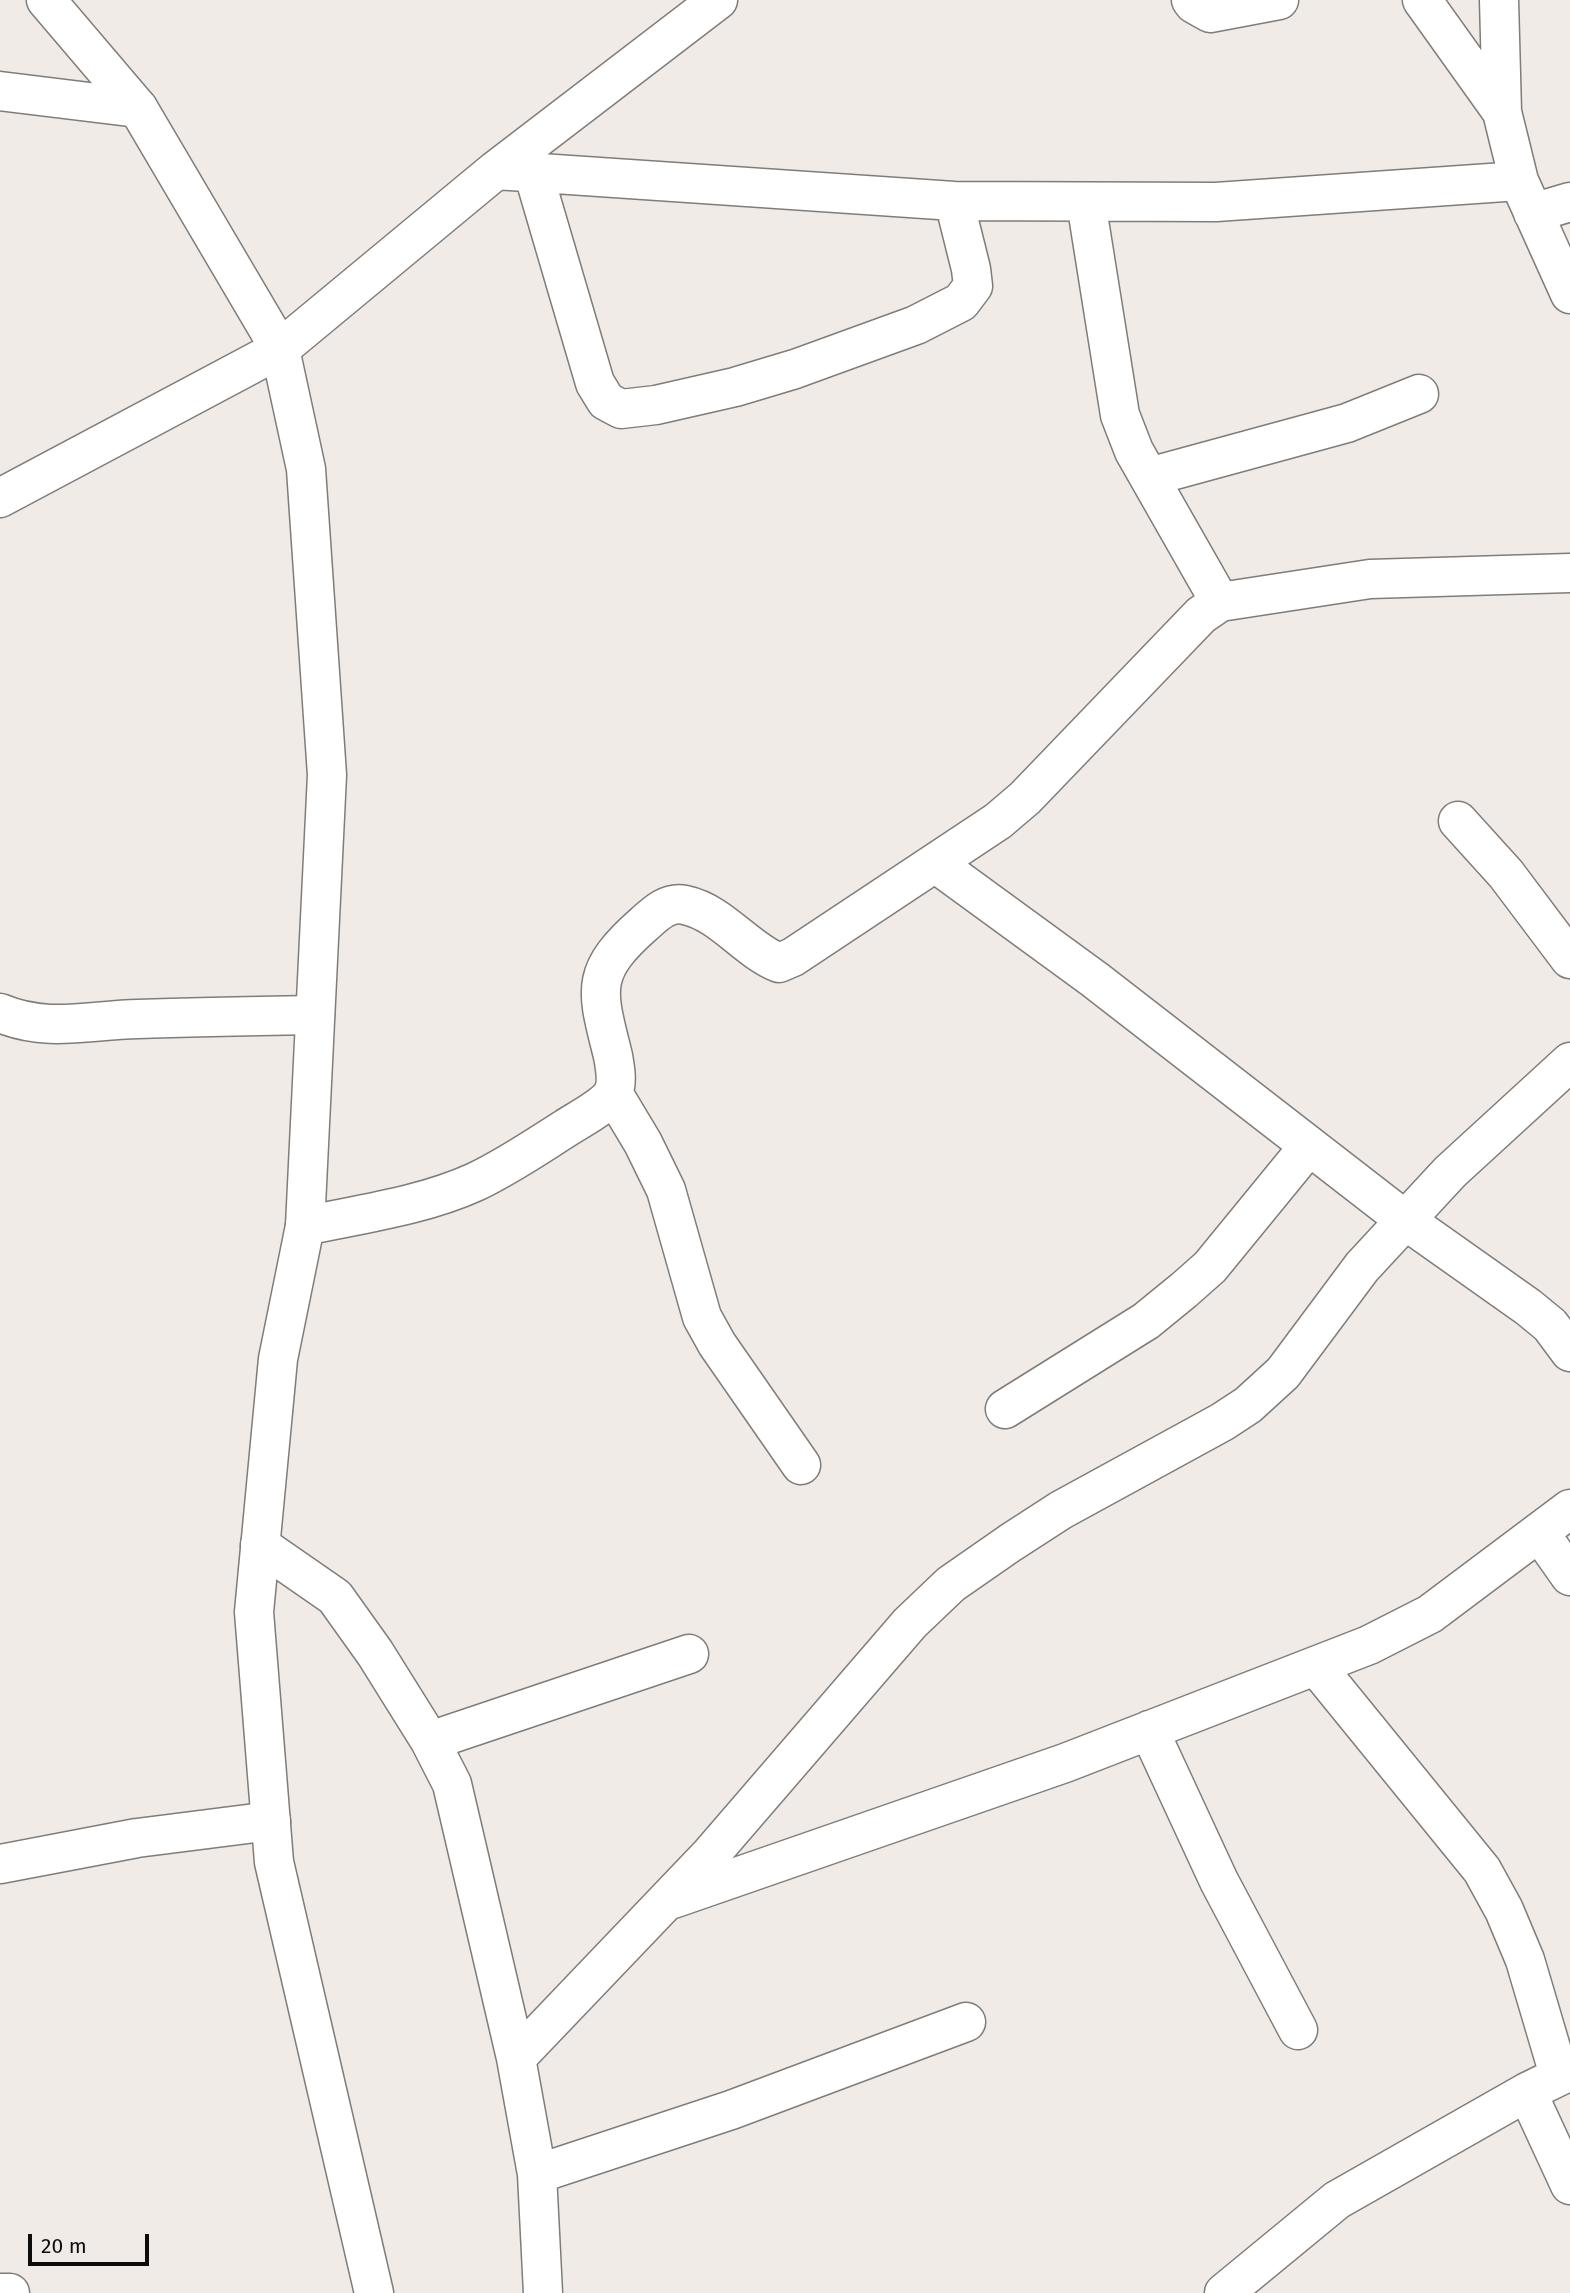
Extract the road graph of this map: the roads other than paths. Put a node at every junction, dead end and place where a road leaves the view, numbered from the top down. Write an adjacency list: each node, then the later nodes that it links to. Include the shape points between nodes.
1 (46, 0): 8 (street)
2 (718, 0): 10 (street)
3 (1191, 0): 4 (street, via 1210,13)
4 (1279, 0)
5 (1422, 0): 9 (street)
6 (1499, 0): 9 (street)
7 (0, 91): 8 (street)
8 (138, 108): 17 (street)
9 (1502, 112): 12 (street)
10 (496, 170): 11 (street); 17 (street)
11 (533, 172): 13 (street); 13 (street, via 595,383 606,401 621,409 722,390 795,369 916,325 961,302 973,286)
12 (1526, 197): 14 (street); 15 (street); 16 (street)
13 (954, 201): 14 (street)
14 (1086, 202): 19 (street, via 1120,415)
15 (1570, 202)
16 (1570, 294)
17 (280, 349): 20 (street); 27 (street, via 306,469 327,775)
18 (1419, 394): 19 (street, via 1347,423)
19 (1149, 477): 22 (street)
20 (0, 498)
21 (1570, 573): 22 (street, via 1370,579)
22 (1220, 602): 24 (street, via 1201,615 1026,798)
23 (1458, 821): 25 (street, via 1506,874)
24 (935, 863): 29 (street, via 813,946 779,963 765,958 704,910 681,904 664,908 609,960 601,978 600,1002 616,1070); 30 (street)
25 (1570, 959)
26 (0, 1013): 27 (street, via 22,1023 55,1025)
27 (315, 1015): 32 (street)
28 (1570, 1062): 31 (street, via 1450,1172)
29 (613, 1093): 32 (street, via 511,1164 473,1183 421,1201); 35 (street, via 666,1190 702,1317)
30 (1309, 1146): 31 (street); 34 (street, via 1210,1267 1184,1290 1146,1321)
31 (1405, 1220): 33 (street, via 1550,1325); 46 (street, via 1362,1267 1283,1373 1248,1405 1061,1510 951,1584 910,1623)
32 (305, 1226): 38 (street, via 278,1359)
33 (1570, 1352)
34 (1005, 1409)
35 (802, 1465)
36 (1570, 1509): 37 (street)
37 (1539, 1532): 39 (street); 41 (street, via 1430,1614)
38 (260, 1545): 43 (street, via 335,1597); 44 (street, via 254,1612)
39 (1570, 1576)
40 (689, 1654): 43 (street)
41 (1316, 1666): 42 (street); 50 (street, via 1482,1870 1525,1960)
42 (1149, 1730): 46 (street); 48 (street, via 1219,1881)
43 (430, 1741): 49 (street, via 452,1784)
44 (271, 1821): 45 (street, via 137,1838); 55 (street, via 274,1862)
45 (0, 1864)
46 (666, 1902): 49 (street)
47 (966, 2022): 51 (street, via 731,2110)
48 (1298, 2030)
49 (516, 2058): 51 (street)
50 (1552, 2079): 52 (street); 57 (street, via 1337,2200)
51 (537, 2174): 56 (street)
52 (1570, 2185)
53 (0, 2293): 54 (street)
54 (10, 2293)
55 (374, 2293)
56 (543, 2293)
57 (1224, 2293)

